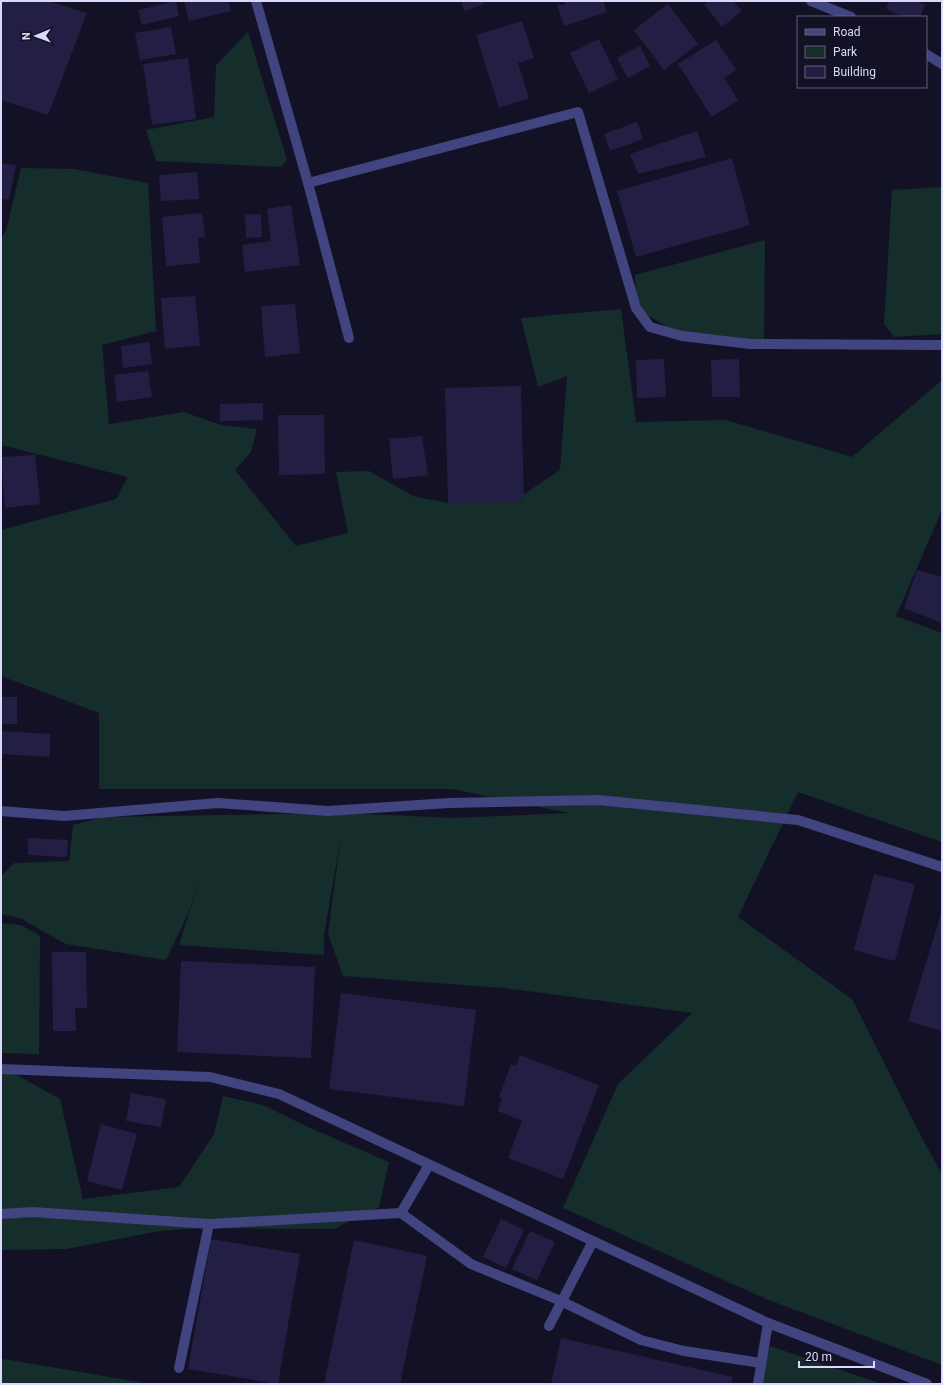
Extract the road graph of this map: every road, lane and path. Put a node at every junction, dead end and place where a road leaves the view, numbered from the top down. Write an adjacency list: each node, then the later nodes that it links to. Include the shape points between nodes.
1 (256, 1): 6 (street)
2 (811, 1): 3 (street)
3 (848, 16)
4 (927, 55): 5 (street)
5 (942, 64)
6 (308, 183): 7 (street); 8 (street, via 578,112 636,308 650,327 682,336 750,344)
7 (349, 338)
8 (942, 345)
9 (1, 811): 10 (street, via 64,816 218,803 328,811 449,803 598,800 798,820)
10 (942, 867)
11 (1, 1069): 12 (street, via 210,1078 279,1094)
12 (429, 1165): 13 (street); 16 (street)
13 (401, 1213): 15 (street); 17 (street, via 472,1264)
14 (1, 1214): 15 (street, via 34,1212)
15 (209, 1224): 21 (street)
16 (593, 1241): 17 (street); 18 (street)
17 (561, 1301): 19 (street); 20 (street, via 642,1340 684,1351)
18 (768, 1323): 20 (street); 23 (street)
19 (550, 1326)
20 (761, 1364): 22 (street)
21 (179, 1368)
22 (758, 1384)
23 (927, 1384)

